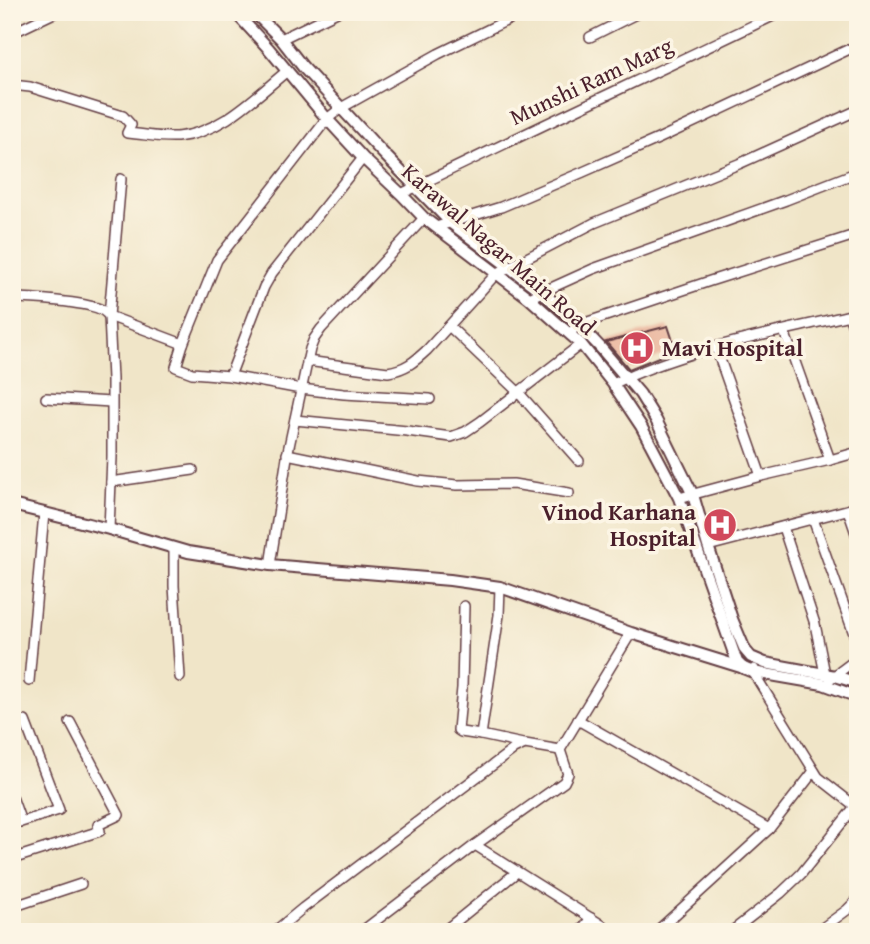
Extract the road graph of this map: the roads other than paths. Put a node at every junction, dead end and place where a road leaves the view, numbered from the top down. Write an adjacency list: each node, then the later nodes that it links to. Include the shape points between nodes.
1 (57, 12): 8 (street)
2 (235, 12): 12 (street, Karawal Nagar Main Road)
3 (254, 12): 10 (street, Karawal Nagar Main Road)
4 (337, 12): 10 (street)
5 (524, 12): 14 (street)
6 (640, 12): 9 (street)
7 (781, 12): 20 (street, Munshi Ram Marg)
8 (12, 33)
9 (590, 37)
10 (281, 39): 14 (street, Karawal Nagar Main Road)
11 (858, 44): 23 (street, via 645,145 501,207)
12 (287, 71): 13 (street, via 221,124 175,137 128,133 131,125 122,116); 16 (street, Karawal Nagar Main Road)
13 (12, 85)
14 (341, 108): 16 (street); 20 (street, Karawal Nagar Main Road)
15 (858, 110): 26 (street, via 594,223)
16 (327, 119): 17 (street, Karawal Nagar Main Road); 38 (street, via 217,260)
17 (363, 158): 21 (street, Karawal Nagar Main Road); 42 (street, via 264,286)
18 (858, 172): 28 (street)
19 (121, 179): 32 (street)
20 (417, 186): 21 (street, Munshi Ram Marg); 23 (street, Karawal Nagar Main Road)
21 (401, 194): 22 (street, Karawal Nagar Main Road)
22 (424, 218): 24 (street, Karawal Nagar Main Road); 41 (street, via 321,329)
23 (452, 223): 24 (street); 26 (street, Karawal Nagar Main Road)
24 (436, 228): 27 (street, Karawal Nagar Main Road)
25 (858, 234): 33 (street)
26 (508, 268): 27 (street); 28 (street, Karawal Nagar Main Road)
27 (496, 274): 30 (street, Karawal Nagar Main Road); 34 (street)
28 (542, 292): 30 (street); 33 (street, Karawal Nagar Main Road)
29 (12, 298): 32 (street, via 98,308)
30 (529, 298): 36 (street, Karawal Nagar Main Road)
31 (853, 314): 35 (street); 37 (street)
32 (108, 316): 38 (street); 49 (street)
33 (579, 325): 36 (street); 43 (street, Karawal Nagar Main Road)
34 (449, 326): 41 (street, via 401,370); 46 (street)
35 (784, 331): 40 (street); 53 (street)
36 (569, 333): 39 (street, Karawal Nagar Main Road)
37 (858, 340)
38 (183, 344): 42 (street, via 176,367)
39 (581, 344): 44 (street, Karawal Nagar Main Road); 46 (street)
40 (716, 348): 43 (street); 56 (street)
41 (307, 361): 45 (street)
42 (230, 376): 45 (street)
43 (626, 377): 44 (street); 59 (street, Karawal Nagar Main Road, via 656,420)
44 (613, 384): 60 (street, Karawal Nagar Main Road)
45 (301, 389): 48 (street); 50 (street)
46 (518, 392): 50 (street, via 480,422 451,437); 54 (street)
47 (46, 398): 49 (street)
48 (430, 399)
49 (111, 402): 57 (street)
50 (295, 420): 52 (street)
51 (858, 452): 53 (street)
52 (287, 454): 58 (street, via 418,481 513,484); 70 (street)
53 (830, 460): 56 (street)
54 (579, 461)
55 (193, 470): 57 (street)
56 (761, 476): 59 (street)
57 (111, 482): 66 (street)
58 (569, 493)
59 (693, 495): 60 (street); 68 (street, Karawal Nagar Main Road)
60 (679, 498): 77 (street, Karawal Nagar Main Road, via 737,662)
61 (12, 505): 63 (street)
62 (853, 508): 64 (street); 67 (street)
63 (44, 513): 66 (street); 80 (street)
64 (813, 519): 65 (street); 74 (street)
65 (783, 527): 68 (street); 79 (street, via 815,624)
66 (109, 529): 69 (street)
67 (858, 539)
68 (708, 546): 75 (street, Karawal Nagar Main Road, via 732,619 745,650)
69 (174, 549): 70 (street); 78 (street)
70 (270, 565): 71 (street)
71 (500, 587): 73 (street); 86 (street)
72 (464, 606): 86 (street, via 458,728)
73 (631, 633): 77 (street); 83 (street)
74 (858, 645)
75 (754, 658): 77 (street); 79 (street)
76 (858, 658): 79 (street)
77 (748, 670): 79 (street); 89 (street)
78 (180, 677)
79 (827, 678): 81 (street); 82 (street)
80 (29, 681)
81 (858, 683)
82 (858, 696)
83 (578, 720): 88 (street); 92 (street)
84 (25, 721): 90 (street, via 59,810 21,822)
85 (70, 722): 94 (street, via 119,815 98,825 100,831)
86 (481, 734): 87 (street)
87 (525, 744): 88 (street); 100 (street)
88 (560, 750): 93 (street, via 569,774 564,782)
89 (814, 771): 91 (street); 92 (street)
90 (12, 797)
91 (856, 804): 106 (street, via 801,874)
92 (769, 829): 105 (street)
93 (475, 845): 95 (street); 101 (street)
94 (12, 859)
95 (517, 872): 99 (street); 102 (street)
96 (80, 884): 98 (street)
97 (858, 899): 107 (street)
98 (12, 907)
99 (591, 918): 103 (street); 104 (street)
100 (274, 932)
101 (361, 932)
102 (443, 932)
103 (580, 932)
104 (613, 932)
105 (656, 932)
106 (731, 932)
107 (817, 932)

